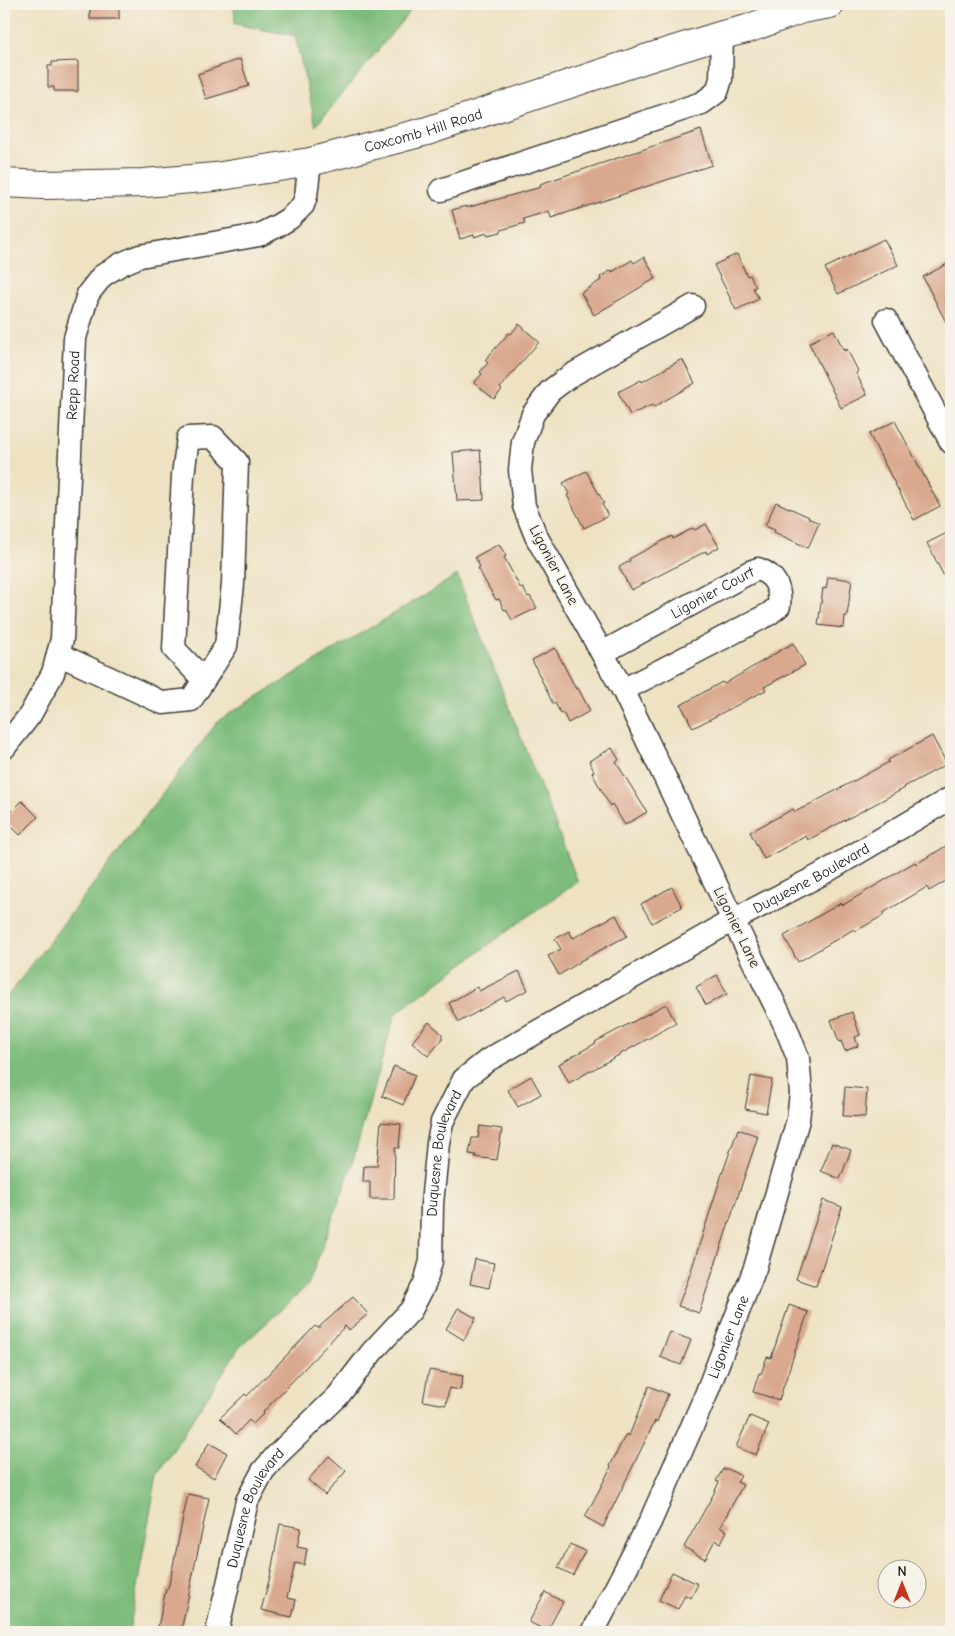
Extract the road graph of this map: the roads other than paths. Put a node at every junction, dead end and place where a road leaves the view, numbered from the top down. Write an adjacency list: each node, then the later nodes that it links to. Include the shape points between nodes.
1 (830, 4): 2 (main road, Coxcomb Hill Road, via 802,9)
2 (722, 35): 3 (main road, Coxcomb Hill Road, via 427,131); 5 (street, via 721,79 717,92 702,103)
3 (310, 162): 4 (main road, Coxcomb Hill Road, via 215,177 144,183); 10 (street, Repp Road, via 302,205 277,226 259,235 140,256 102,276 88,294 75,338 66,576)
4 (4, 183)
5 (441, 190)
6 (693, 306): 9 (street, Ligonier Lane, via 570,376 550,391 533,414 523,442 520,470 524,506 536,536)
7 (886, 320): 8 (street)
8 (951, 442)
9 (602, 653): 12 (street, Ligonier Lane); 12 (street, Ligonier Court, via 750,572 758,569 772,576 780,596 779,606 769,614)
10 (58, 654): 11 (street, via 163,703 191,700); 13 (street, Repp Road, via 53,673 30,715)
11 (204, 680): 11 (street, via 226,646 234,584 237,462 213,437 188,438 174,649)
12 (623, 690): 15 (street, Ligonier Lane)
13 (4, 748)
14 (951, 798): 15 (street, Duquesne Boulevard, via 820,875)
15 (733, 920): 16 (street, Duquesne Boulevard, via 488,1060 464,1079 442,1122 438,1143 431,1261 426,1284 412,1310 372,1352 338,1396 263,1471 247,1501); 17 (street, Ligonier Lane, via 798,1058 801,1093 798,1120 755,1268 705,1397 650,1522)
16 (217, 1632)
17 (593, 1632)

